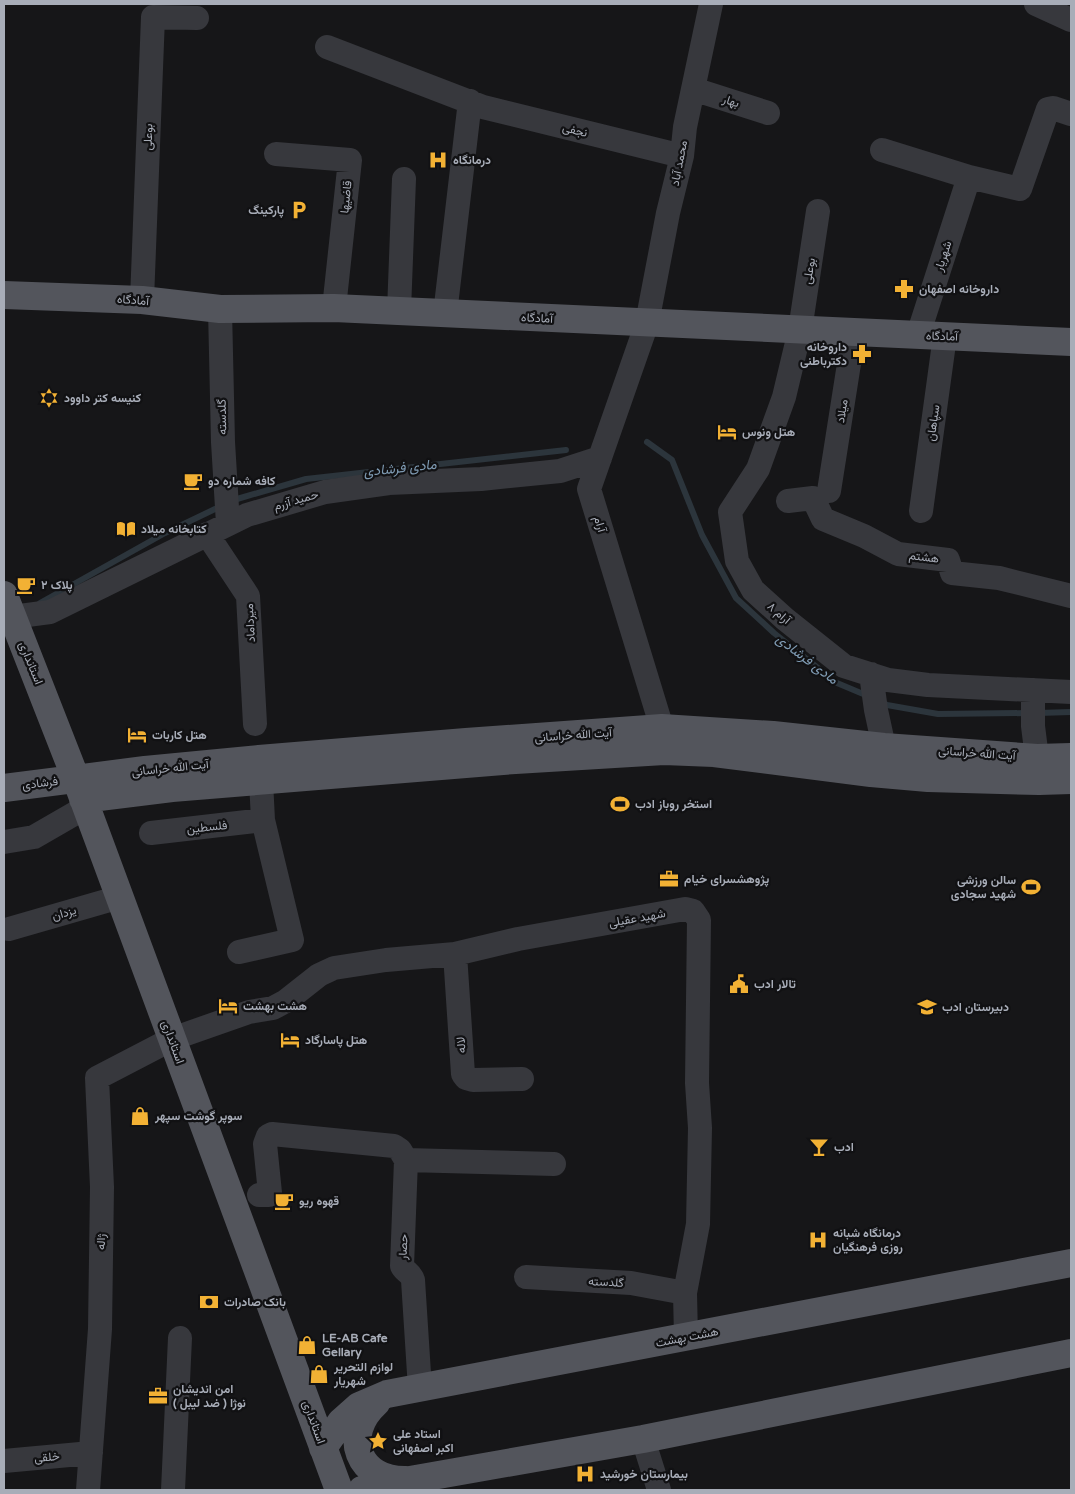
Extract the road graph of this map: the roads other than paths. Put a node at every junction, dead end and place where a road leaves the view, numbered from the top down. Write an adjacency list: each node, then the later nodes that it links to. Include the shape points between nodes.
1 (710, 4): 6 (street, محمد آباد)
2 (1036, 4): 4 (street)
3 (197, 18): 17 (street, بوعلی, via 153,17)
4 (1071, 20)
5 (326, 47): 7 (street, نجفی)
6 (693, 89): 8 (street, بهار); 12 (street, محمد آباد)
7 (470, 101): 12 (street, نجفی); 21 (street)
8 (768, 113)
9 (1071, 114): 13 (street, via 1048,109 1020,189)
10 (882, 150): 13 (street)
11 (276, 154): 18 (street, قاضیها, via 350,160)
12 (682, 156): 22 (street, محمد آباد)
13 (969, 177): 25 (street, شهریار)
14 (404, 179): 20 (street)
15 (818, 211): 23 (street, بوعلی)
16 (4, 295): 17 (main road, آمادگاه)
17 (142, 300): 19 (main road, آمادگاه)
18 (334, 308): 19 (main road, آمادگاه); 20 (main road, آمادگاه)
19 (220, 309): 32 (street, گلدسته, via 223,442)
20 (399, 312): 21 (main road, آمادگاه)
21 (445, 314): 22 (main road, آمادگاه)
22 (647, 323): 23 (main road, آمادگاه); 28 (street, آرام)
23 (800, 330): 24 (main road, آمادگاه); 35 (street, ۸ آرام, via 784,397 758,469 730,512 736,561 753,590 784,619 844,666)
24 (854, 332): 25 (main road, آمادگاه); 29 (street, میلاد)
25 (918, 335): 26 (main road, آمادگاه)
26 (945, 336): 27 (main road, آمادگاه); 31 (street, سپاهان)
27 (1071, 342)
28 (600, 458): 32 (street, حمید آزرم, via 560,471 389,483 325,492 247,515); 39 (street, آرام, via 589,488)
29 (829, 491)
30 (788, 501): 33 (street, هشتم, via 813,498 823,519 898,554 948,560 952,573 999,578)
31 (921, 511)
32 (218, 529): 34 (street, حمید آزرم, via 50,612); 38 (street, میرداماد, via 248,596)
33 (1071, 596)
34 (11, 622): 47 (main road, استانداری)
35 (871, 674): 36 (street, ۸ آرام, via 888,680 928,685); 40 (street)
36 (1033, 690): 37 (street, ۸ آرام); 43 (street)
37 (1071, 692)
38 (256, 724)
39 (662, 728): 40 (main road, آیت الله خراسانی); 41 (main road, آیت الله خراسانی)
40 (884, 747): 43 (main road, آیت الله خراسانی)
41 (514, 749): 44 (main road, آیت الله خراسانی, via 697,752 928,778); 45 (main road, آیت الله خراسانی); 47 (main road, آیت الله خراسانی, via 221,763 145,770)
42 (1071, 757): 43 (main road, آیت الله خراسانی)
43 (1037, 758)
44 (1071, 780)
45 (261, 781): 47 (main road, آیت الله خراسانی); 48 (street)
46 (4, 788): 47 (main road, فرشادی)
47 (82, 795): 50 (street, via 34,837); 51 (main road, استانداری)
48 (263, 820): 49 (street, فلسطین); 53 (street, via 292,940)
49 (151, 833)
50 (4, 842)
51 (120, 897): 52 (street, یزدان); 55 (main road, استانداری)
52 (9, 929)
53 (239, 952)
54 (455, 954): 55 (street, شهید عقیلی, via 334,968 273,1008 249,1012); 56 (street, لاله, via 463,1074 473,1080); 62 (street, شهید عقیلی, via 527,937 685,909 693,911 699,920 697,1083 700,1147 698,1224)
55 (172, 1039): 69 (main road, استانداری); 70 (street, ژاله, via 97,1078 102,1187 100,1330)
56 (522, 1079)
57 (406, 1160): 58 (street); 59 (street, via 394,1146 272,1134 265,1144 270,1193); 66 (street, حصار, via 402,1266 413,1280)
58 (554, 1164)
59 (259, 1195)
60 (1071, 1262): 63 (main road, هشت بهشت)
61 (526, 1278): 62 (street, گلدسته, via 631,1283)
62 (685, 1293): 63 (street, شهید عقیلی)
63 (686, 1337): 66 (main road, هشت بهشت)
64 (180, 1338): 74 (street)
65 (1071, 1353): 68 (main road)
66 (420, 1389): 67 (main road, هشت بهشت)
67 (387, 1394): 69 (main road, هشت بهشت, via 358,1406 340,1422); 72 (main road, via 362,1418 357,1433 358,1448 365,1463 377,1474 393,1480)
68 (643, 1438): 72 (main road); 77 (street)
69 (324, 1448): 75 (main road, استانداری)
70 (90, 1453): 71 (street, خلقی); 73 (street, ژاله)
71 (4, 1460)
72 (410, 1480): 76 (main road)
73 (88, 1490)
74 (173, 1490)
75 (339, 1490)
76 (362, 1490)
77 (659, 1490)

